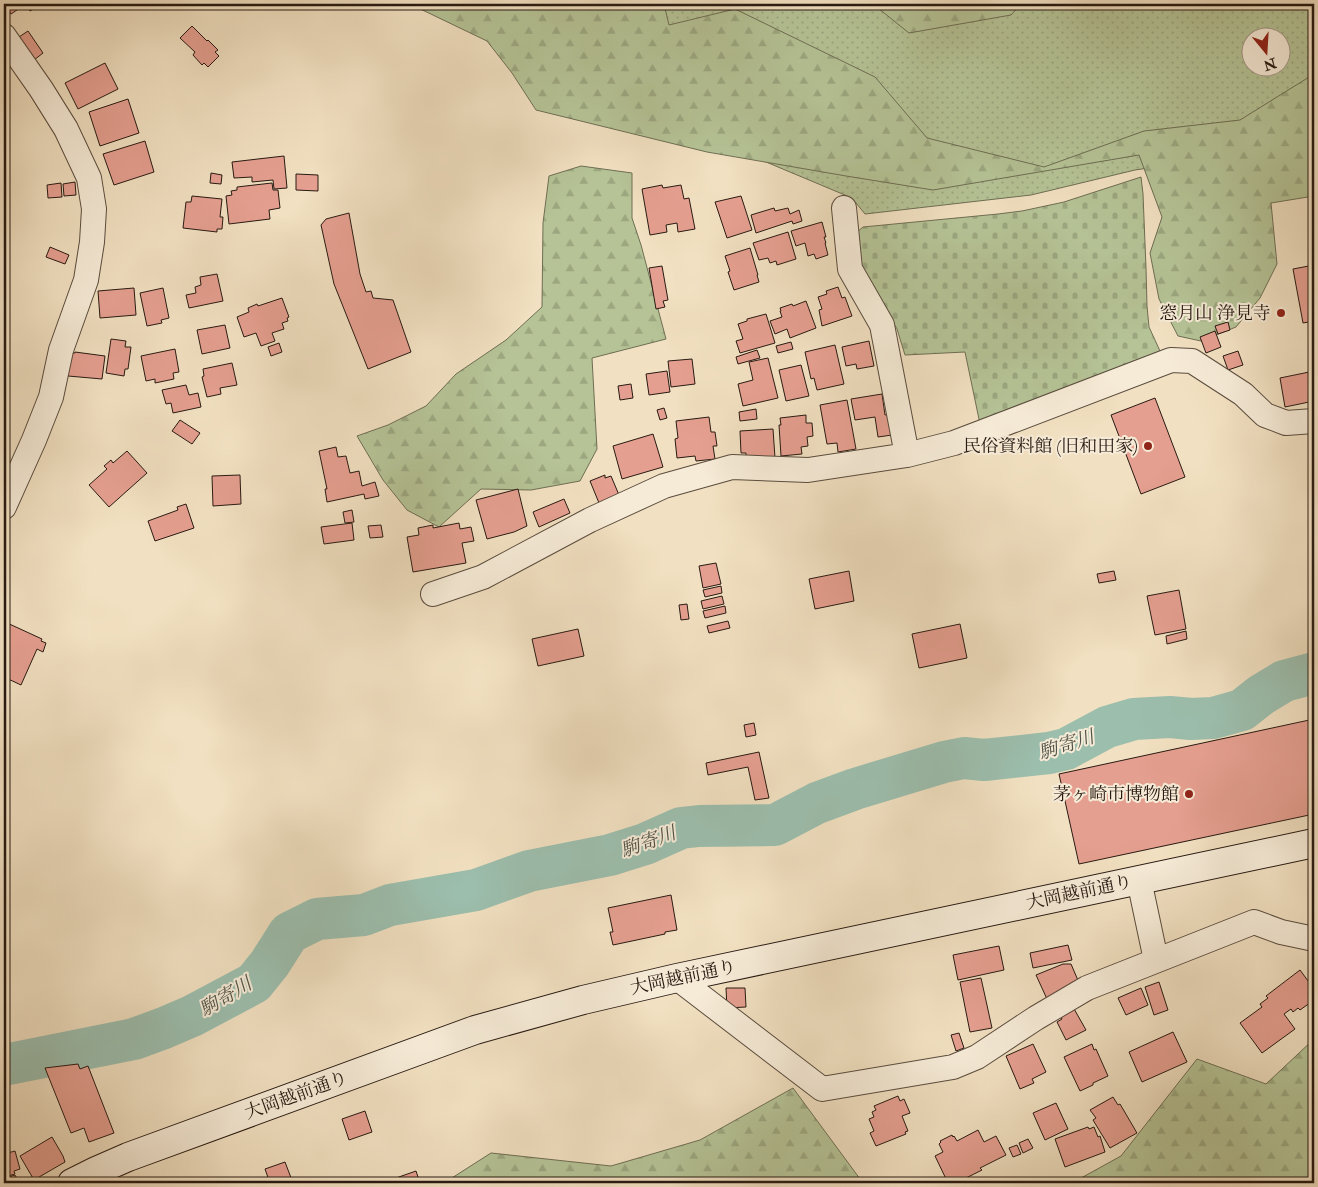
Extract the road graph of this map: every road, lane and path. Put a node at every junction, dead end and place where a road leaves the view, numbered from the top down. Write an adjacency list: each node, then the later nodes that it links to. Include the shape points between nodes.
1 (4, 36): 5 (street, via 66,129 89,178 94,209 86,280 61,350 51,397)
2 (844, 208): 4 (street, via 850,269 882,325)
3 (1314, 421): 4 (street, via 1286,423 1265,415 1243,394 1192,361 1171,360 954,443)
4 (907, 455): 6 (street, via 808,470 732,467 664,486 590,520 483,577)
5 (4, 507)
6 (433, 594)
7 (1314, 844): 8 (street, 大岡越前通り)
8 (1139, 880): 10 (street); 11 (street, 大岡越前通り)
9 (1314, 939): 10 (street, via 1254,922)
10 (1156, 960): 11 (street, via 1087,988 977,1057 952,1067 822,1088)
11 (677, 978): 12 (street, 大岡越前通り, via 475,1030 163,1143)
12 (72, 1183)

